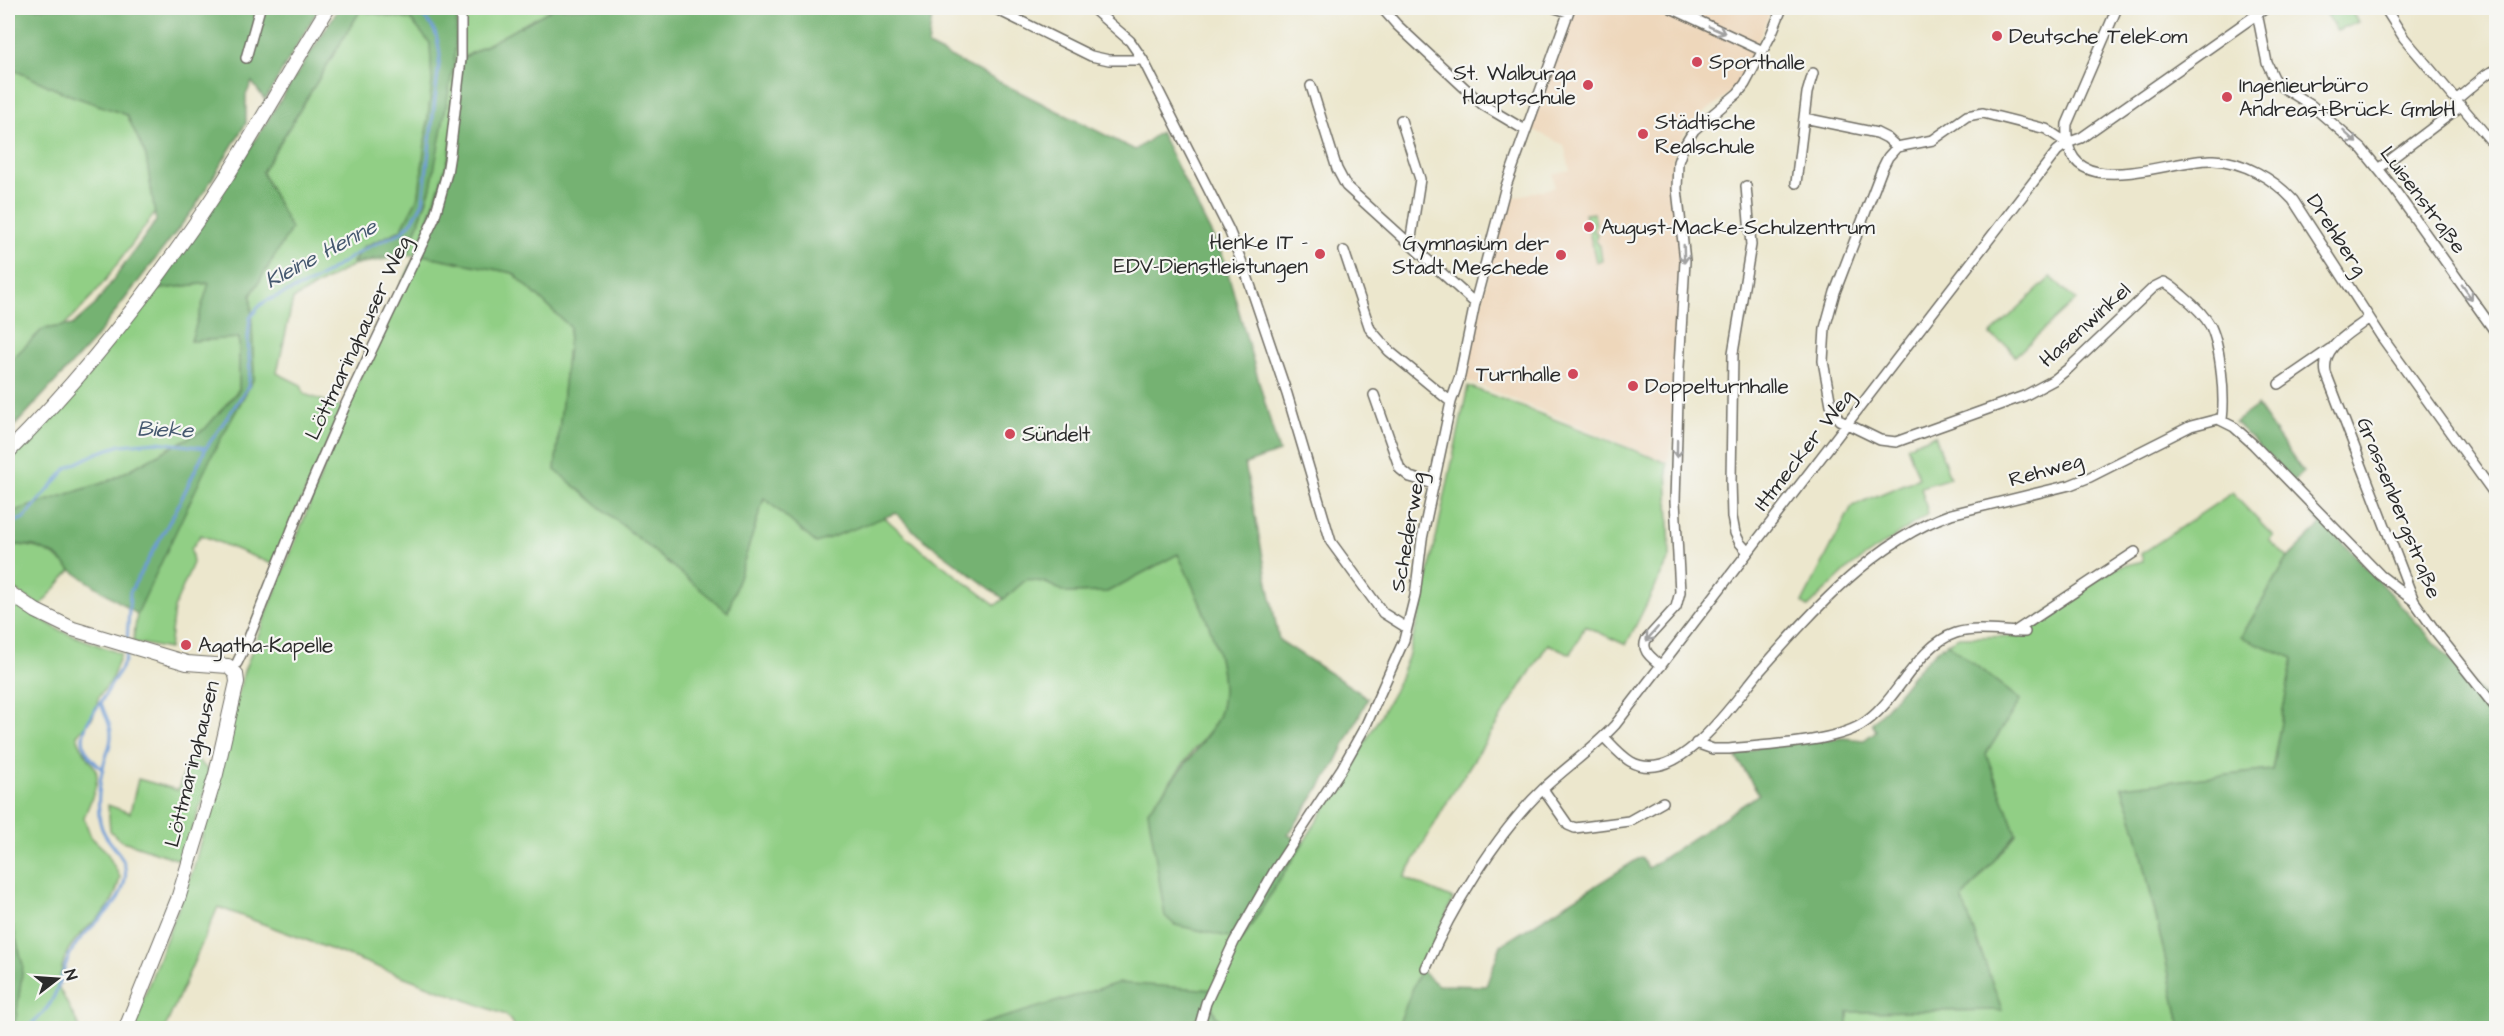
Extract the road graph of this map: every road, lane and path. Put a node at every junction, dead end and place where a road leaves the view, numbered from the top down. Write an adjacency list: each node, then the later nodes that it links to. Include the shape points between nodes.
1 (260, 8): 16 (street)
2 (328, 8): 42 (street, via 225,178 154,281)
3 (461, 8): 53 (street, Löttmaringhauser Weg, via 461,59 450,154 434,219 344,408 248,640)
4 (994, 8): 17 (street, via 1091,57)
5 (1092, 8): 17 (street, via 1126,37)
6 (1382, 8): 24 (street, via 1483,105)
7 (1555, 8): 13 (street)
8 (1671, 8): 15 (street, one-way to 15)
9 (1782, 8): 15 (street)
10 (2117, 8): 25 (street, via 2067,122)
11 (2266, 8): 14 (street, Ittmecker Weg)
12 (2385, 8): 21 (street, via 2404,39)
13 (1569, 10): 24 (street, Schederweg)
14 (2258, 13): 25 (street, Ittmecker Weg, via 2081,138); 28 (street, Luisenstraße, one-way to 28, via 2267,63 2274,78 2340,128)
15 (1763, 51): 52 (street, one-way to 52, via 1741,90 1698,126 1680,154 1677,179 1685,261 1676,489 1680,592 1676,607 1644,647)
16 (246, 58)
17 (1143, 60): 49 (street, via 1246,273 1328,536 1383,613)
18 (2496, 70): 21 (street, via 2487,74)
19 (1813, 72): 22 (street)
20 (1311, 86): 31 (street, via 1343,181)
21 (2459, 103): 27 (street); 28 (street)
22 (1804, 118): 26 (street, via 1877,133); 29 (street)
23 (1401, 120): 31 (street, via 1420,179)
24 (1524, 130): 33 (street, Schederweg)
25 (2067, 143): 26 (street, via 2046,129 1983,113 1967,116 1933,140); 34 (street, Drehberg, via 2081,166 2103,174 2215,160 2272,180 2294,201); 41 (street, Ittmecker Weg)
26 (1897, 147): 41 (street, via 1875,186 1834,292 1825,328 1826,387 1836,416)
27 (2496, 147)
28 (2378, 169): 35 (street, Luisenstraße, one-way to 35)
29 (1796, 183)
30 (1746, 186): 45 (street, via 1751,245 1733,353 1731,480 1735,533)
31 (1410, 244): 33 (street)
32 (1344, 251): 39 (street, via 1348,277 1376,338)
33 (1475, 303): 39 (street, Schederweg)
34 (2369, 318): 36 (street); 44 (street, Drehberg)
35 (2496, 333)
36 (2332, 348): 37 (street); 48 (street, Grassenbergstraße, via 2326,357 2326,373)
37 (2279, 384)
38 (1374, 395): 43 (street, via 1400,469 1410,477)
39 (1451, 402): 43 (street, Schederweg)
40 (2222, 420): 41 (street, Hasenwinkel, via 2224,403 2217,345 2211,328 2195,306 2164,282 2054,380 2024,396 1896,442 1880,440); 48 (street, via 2254,445 2380,575); 56 (street, Rehweg, via 2191,426 2075,483 1932,521 1862,567 1830,595)
41 (1845, 424): 45 (street, Ittmecker Weg)
42 (8, 452)
43 (1434, 483): 49 (street, Schederweg)
44 (2496, 496)
45 (1748, 552): 52 (street, Ittmecker Weg)
46 (2135, 552): 50 (street)
47 (8, 592): 53 (street, Löttmaringhausen, via 73,629 187,663)
48 (2414, 601): 54 (street, Grassenbergstraße)
49 (1407, 628): 61 (street, Schederweg, via 1366,725 1234,942 1206,1003)
50 (2014, 632): 51 (street); 56 (street, via 1962,632 1944,638 1879,711 1845,732 1729,749)
51 (2025, 632)
52 (1661, 666): 55 (street, Ittmecker Weg)
53 (231, 668): 60 (street, Löttmaringhausen, via 237,682 216,774 174,910)
54 (2496, 708)
55 (1604, 737): 56 (street, Rehweg, via 1622,757 1642,767 1672,761); 57 (street, Ittmecker Weg)
56 (1696, 743)
57 (1543, 789): 58 (street, via 1568,825 1575,828 1629,821); 59 (street, Ittmecker Weg, via 1493,849)
58 (1663, 802)
59 (1426, 968)
60 (126, 1029)
61 (1199, 1029)

